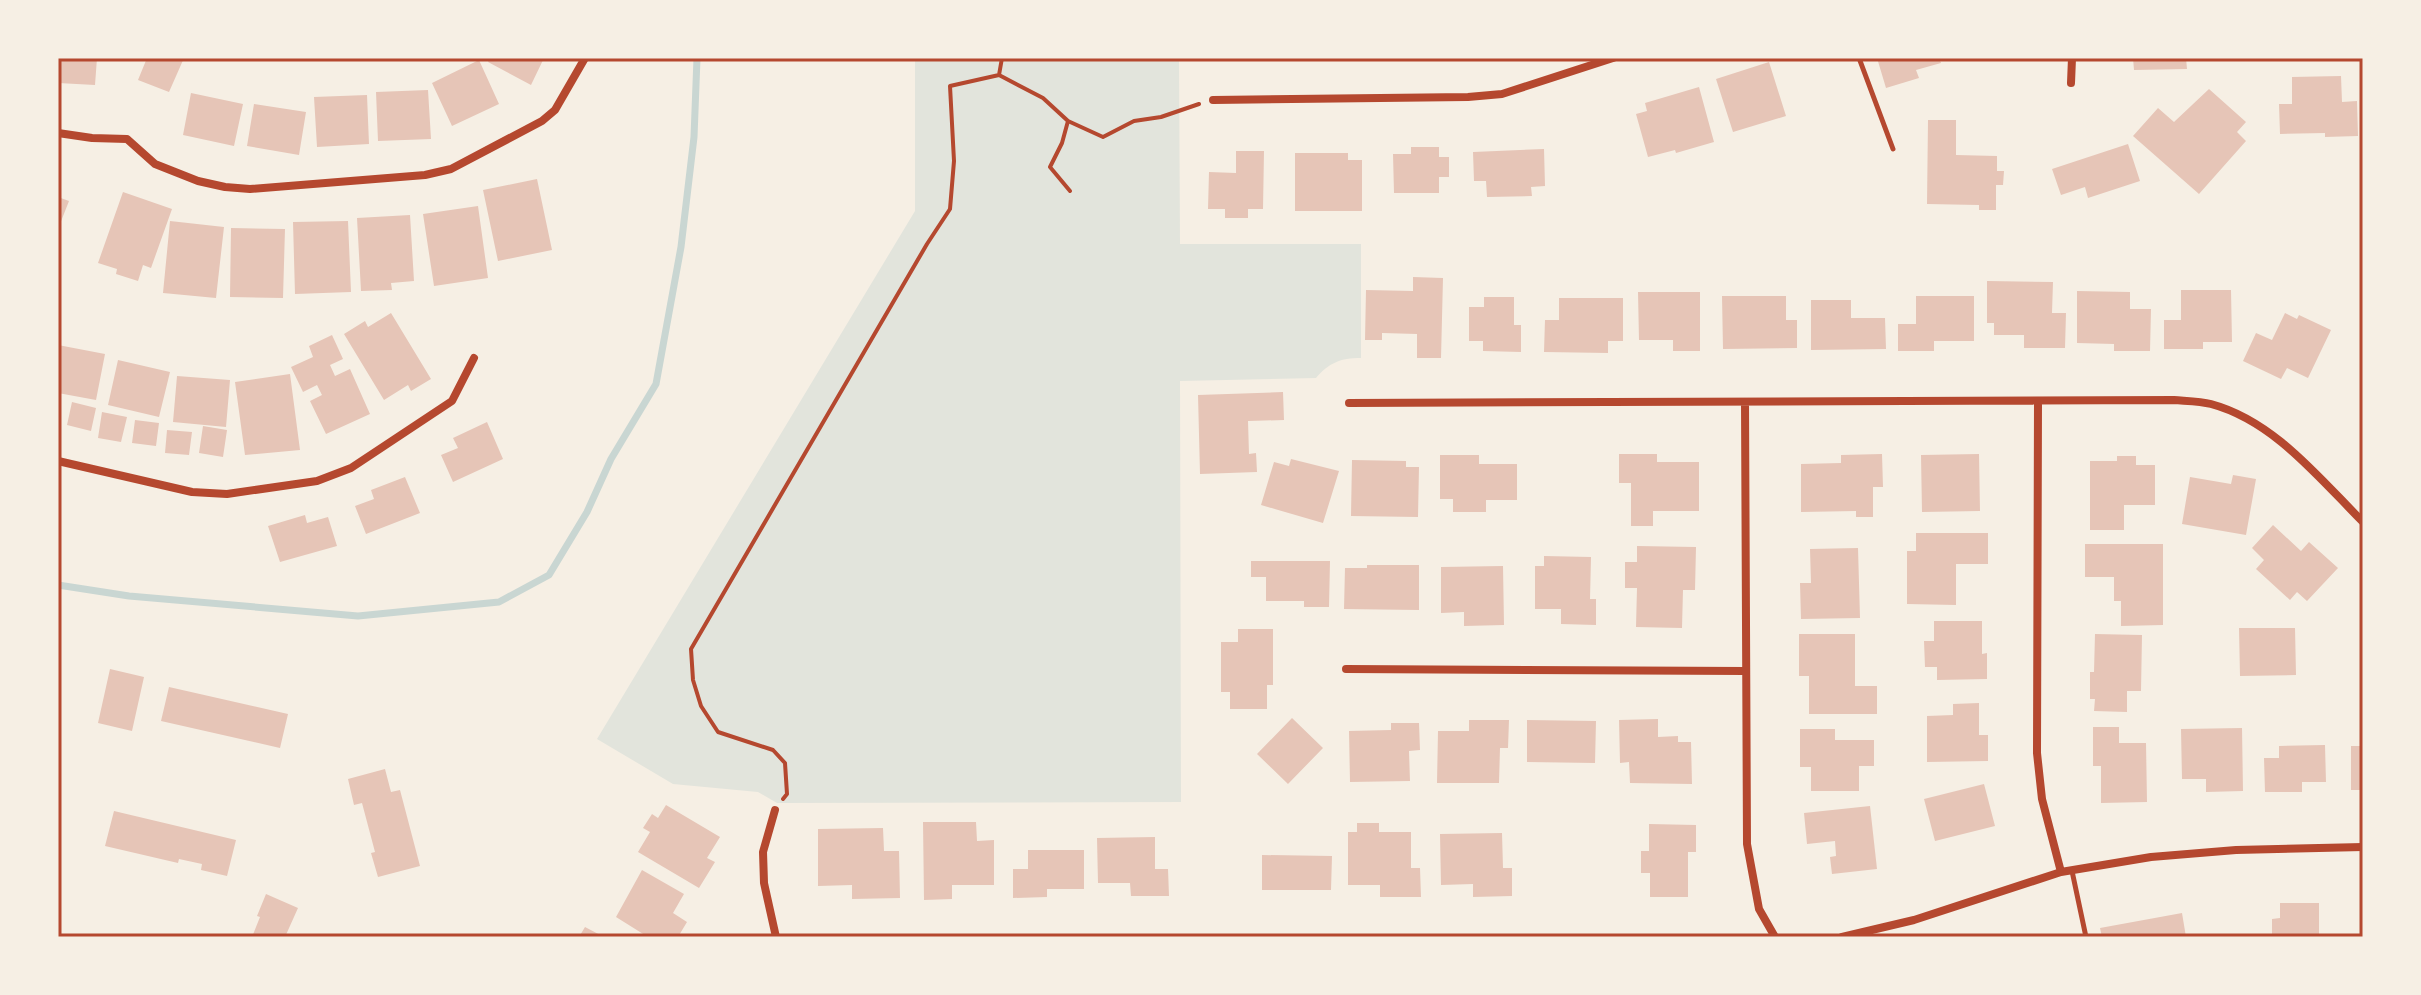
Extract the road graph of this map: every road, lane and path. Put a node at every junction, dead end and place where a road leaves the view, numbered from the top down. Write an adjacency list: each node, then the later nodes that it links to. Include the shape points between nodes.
1 (585, 58): 10 (street, via 555,110 542,121 451,169 425,175 225,187 155,164 127,139)
2 (1002, 58): 6 (path)
3 (1613, 58): 8 (street, via 1502,94)
4 (1859, 58): 11 (lane)
5 (2072, 58): 7 (street)
6 (999, 75): 9 (path, via 1043,98); 21 (path, via 950,86 950,209 691,649 701,706 718,732 773,750 785,763 787,794)
7 (2071, 83)
8 (1213, 100): 9 (path, via 1134,121 1103,137)
9 (1068, 121): 12 (path, via 1050,167)
10 (58, 133)
11 (1893, 149)
12 (1070, 191)
13 (474, 358): 17 (street, via 452,401 351,468 317,481 227,494 192,492)
14 (1745, 402): 15 (street); 16 (street); 20 (street)
15 (2038, 402): 18 (street, via 2211,404 2272,434); 24 (street, via 2037,753 2042,799)
16 (1349, 403)
17 (58, 461)
18 (2363, 522)
19 (1346, 669): 20 (street)
20 (1746, 671): 26 (street, via 1747,844 1759,909)
21 (775, 810): 25 (street, via 763,852)
22 (2363, 847): 23 (street, via 2236,850)
23 (2072, 870): 24 (street); 28 (lane)
24 (2061, 872): 27 (street, via 1914,920)
25 (776, 937)
26 (1775, 937)
27 (1842, 937)
28 (2086, 937)

